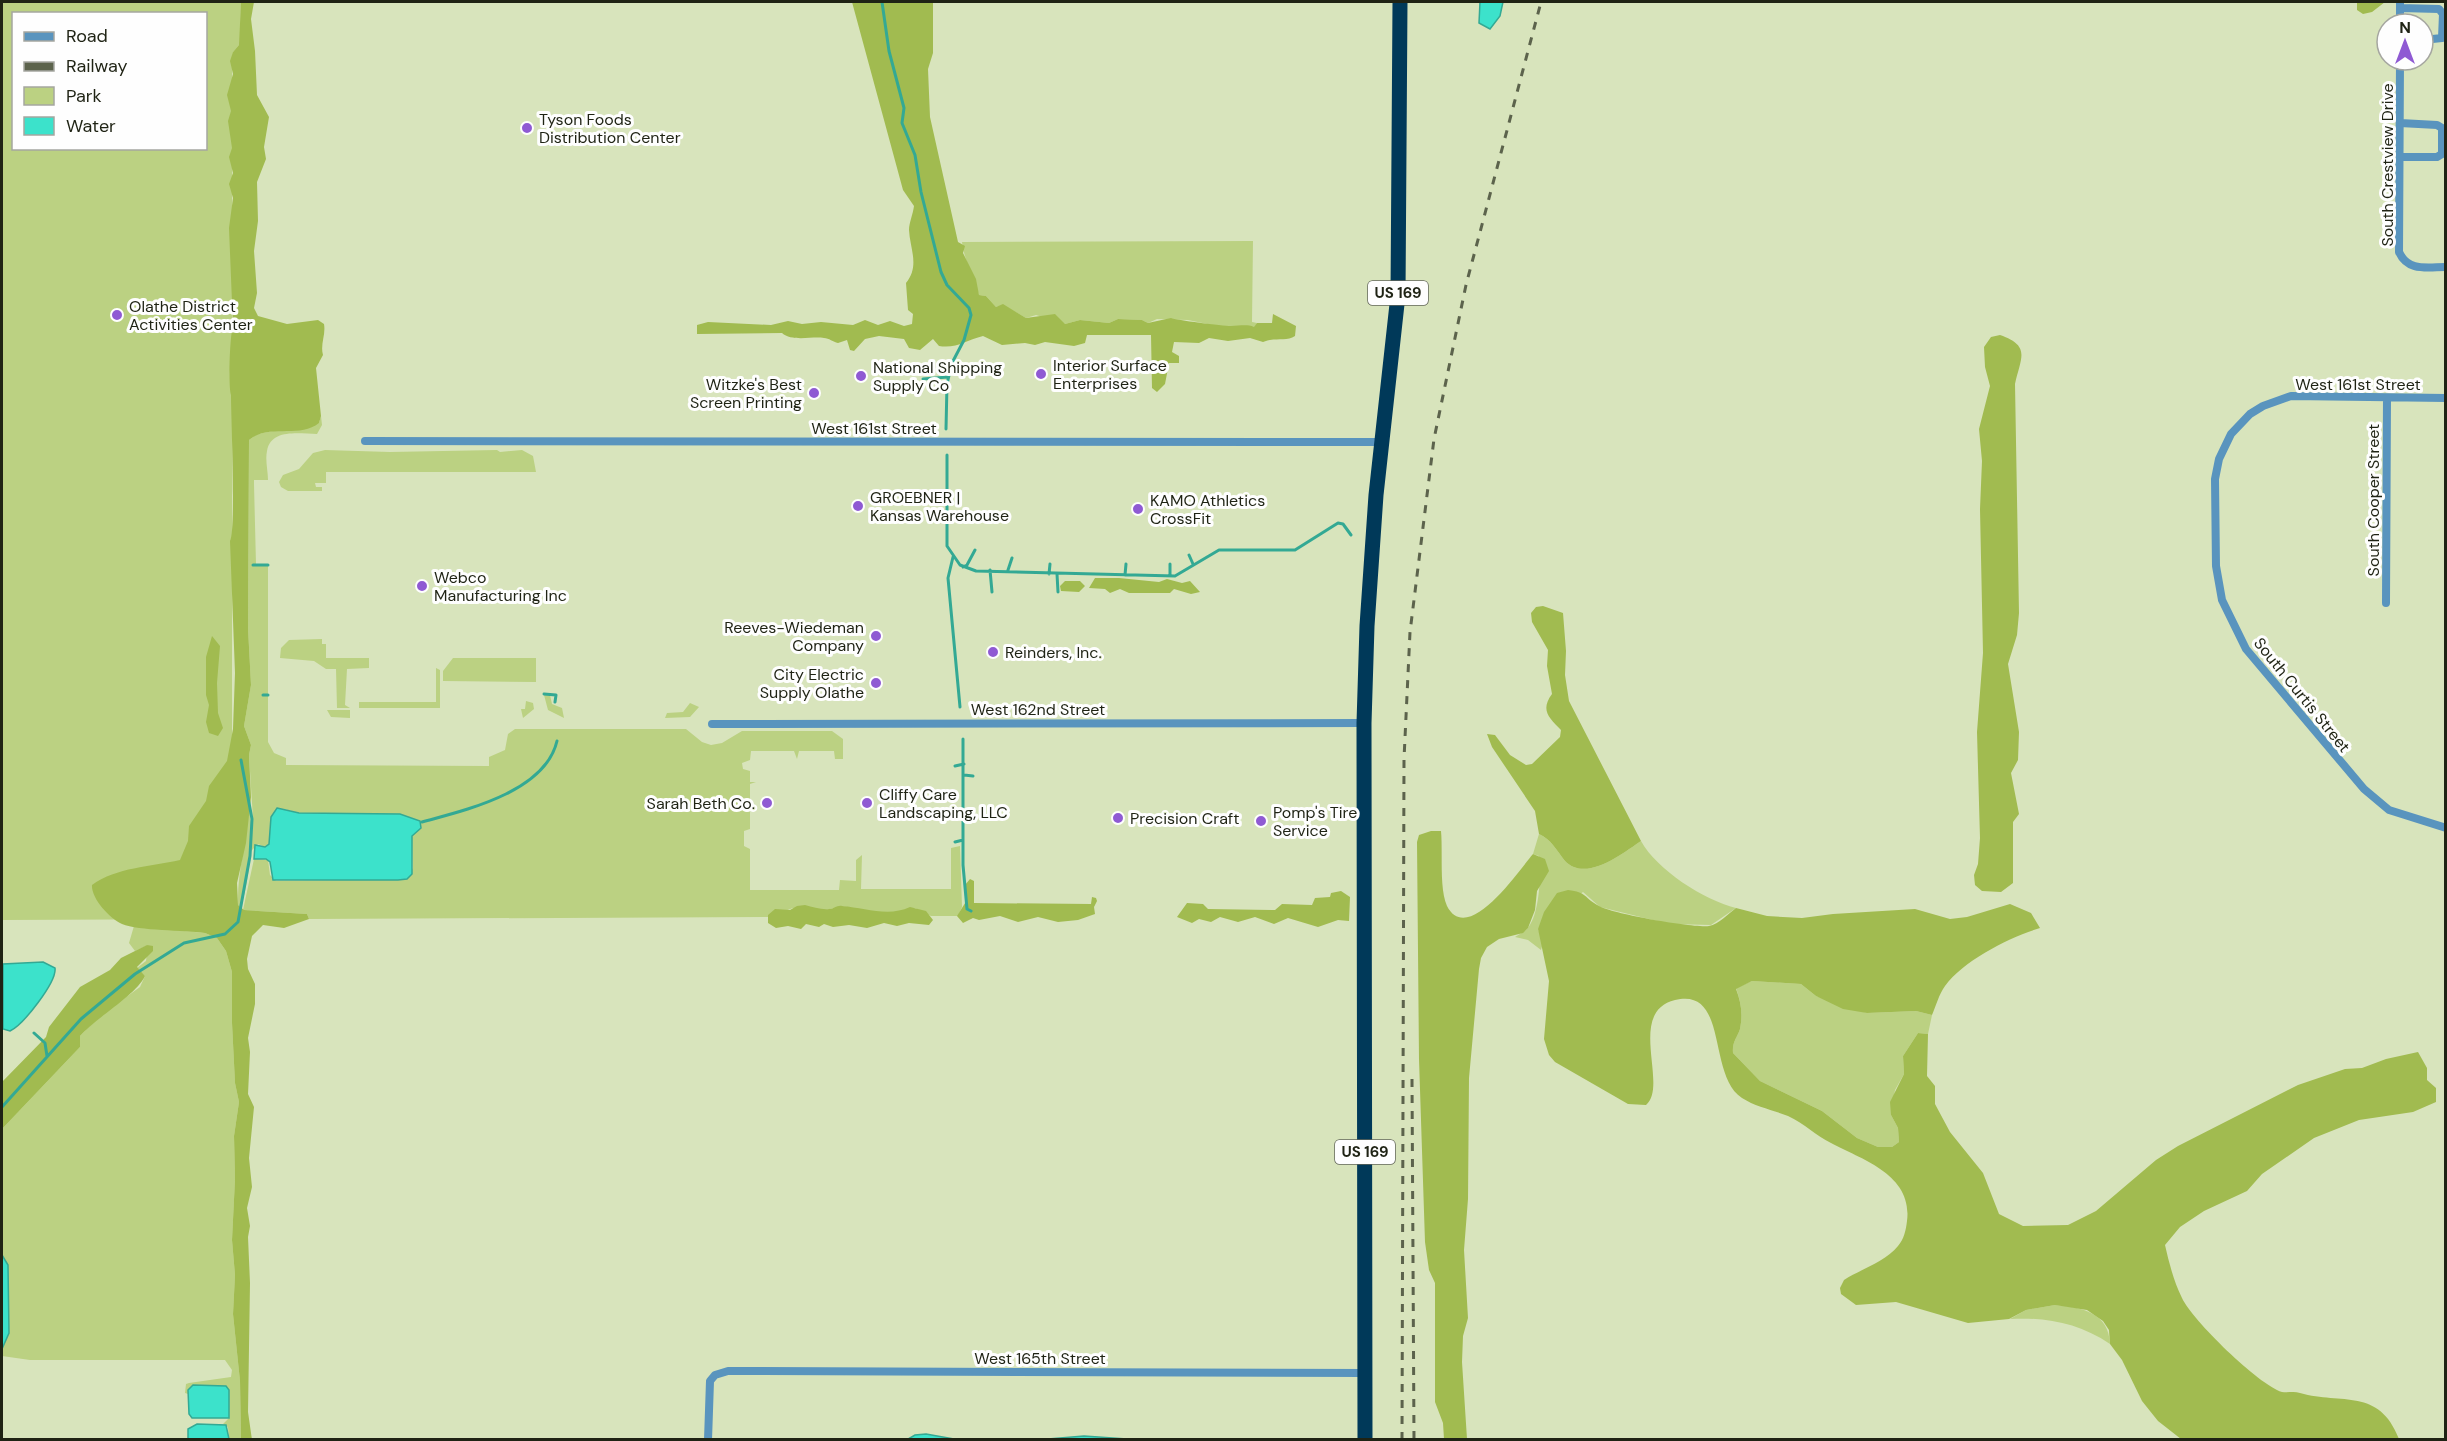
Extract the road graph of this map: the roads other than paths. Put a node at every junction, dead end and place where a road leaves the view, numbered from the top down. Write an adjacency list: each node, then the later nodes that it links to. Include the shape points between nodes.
1 (1400, 2): 12 (highway, US 169, via 1398,295)
2 (2400, 5): 3 (street, via 2439,9 2443,14 2442,38)
3 (2435, 39)
4 (2400, 72): 5 (street, South Crestview Drive)
5 (2400, 123): 6 (street, South Crestview Drive); 6 (street, via 2442,128 2442,154)
6 (2400, 157): 7 (street, South Crestview Drive, via 2400,252 2404,262 2414,267)
7 (2445, 267)
8 (2387, 398): 9 (street, West 161st Street); 10 (street, West 161st Street, via 2291,396 2263,406); 13 (street, South Cooper Street)
9 (2445, 398)
10 (2242, 422): 16 (street, South Curtis Street, via 2227,442 2215,479 2218,584 2236,633 2374,800 2405,817)
11 (365, 441): 12 (street, West 161st Street)
12 (1382, 442): 14 (highway, US 169, via 1369,588)
13 (2386, 603)
14 (1364, 723): 15 (street, West 162nd Street); 17 (highway, US 169)
15 (712, 724)
16 (2445, 828)
17 (1366, 1373): 18 (street, West 165th Street, via 738,1371 716,1375 709,1389); 19 (highway, US 169)
18 (708, 1440)
19 (1365, 1440)

